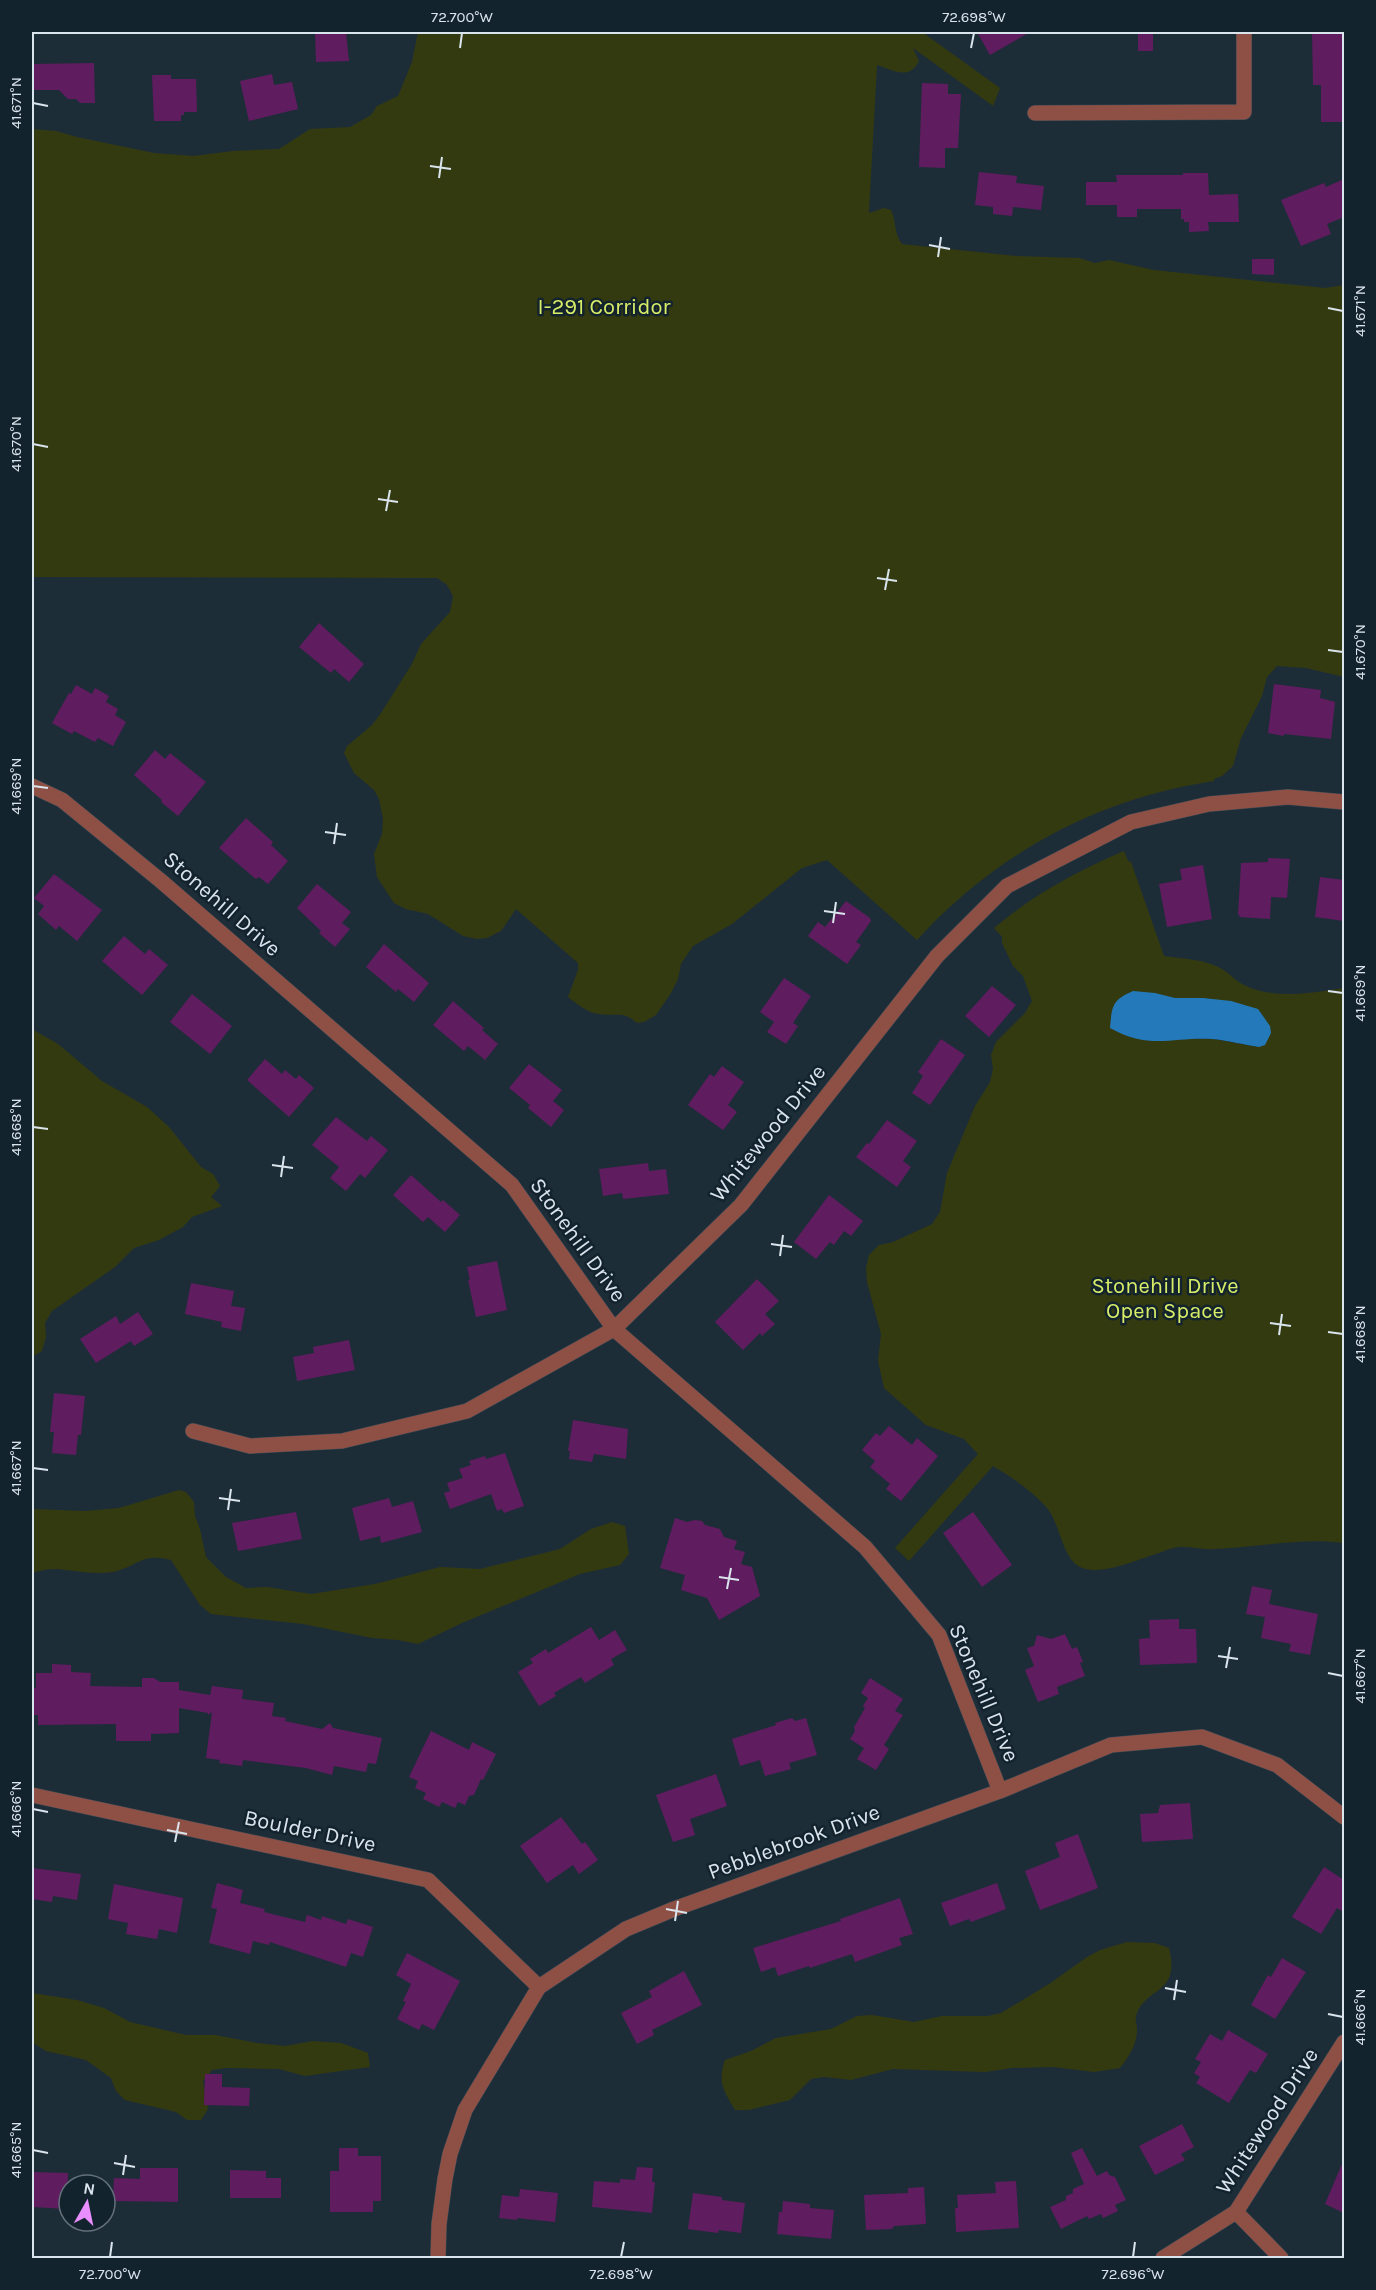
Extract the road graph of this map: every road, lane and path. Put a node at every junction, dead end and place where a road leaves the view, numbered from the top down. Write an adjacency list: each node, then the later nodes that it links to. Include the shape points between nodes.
1 (1244, 32): 2 (street, via 1244,112)
2 (1035, 113)
3 (32, 786): 5 (street, Stonehill Drive, via 62,800 161,881 512,1185)
4 (1344, 802): 5 (street, Whitewood Drive, via 1288,797 1209,804 1131,822 1007,886 937,956 741,1205)
5 (614, 1329): 6 (street, Whitewood Drive, via 456,1414 342,1441 250,1446); 7 (street, Stonehill Drive, via 865,1546 939,1635)
6 (193, 1431)
7 (1000, 1791): 9 (street, Pebblebrook Drive, via 1111,1745 1202,1737 1276,1765); 10 (street, Pebblebrook Drive, via 626,1929)
8 (32, 1795): 10 (street, Boulder Drive, via 428,1880)
9 (1344, 1817)
10 (539, 1987): 13 (street, Pebblebrook Drive, via 465,2110 444,2179)
11 (1344, 2042): 12 (street, Whitewood Drive)
12 (1236, 2212): 14 (street, Whitewood Drive); 15 (street)
13 (438, 2259)
14 (1163, 2259)
15 (1281, 2259)

